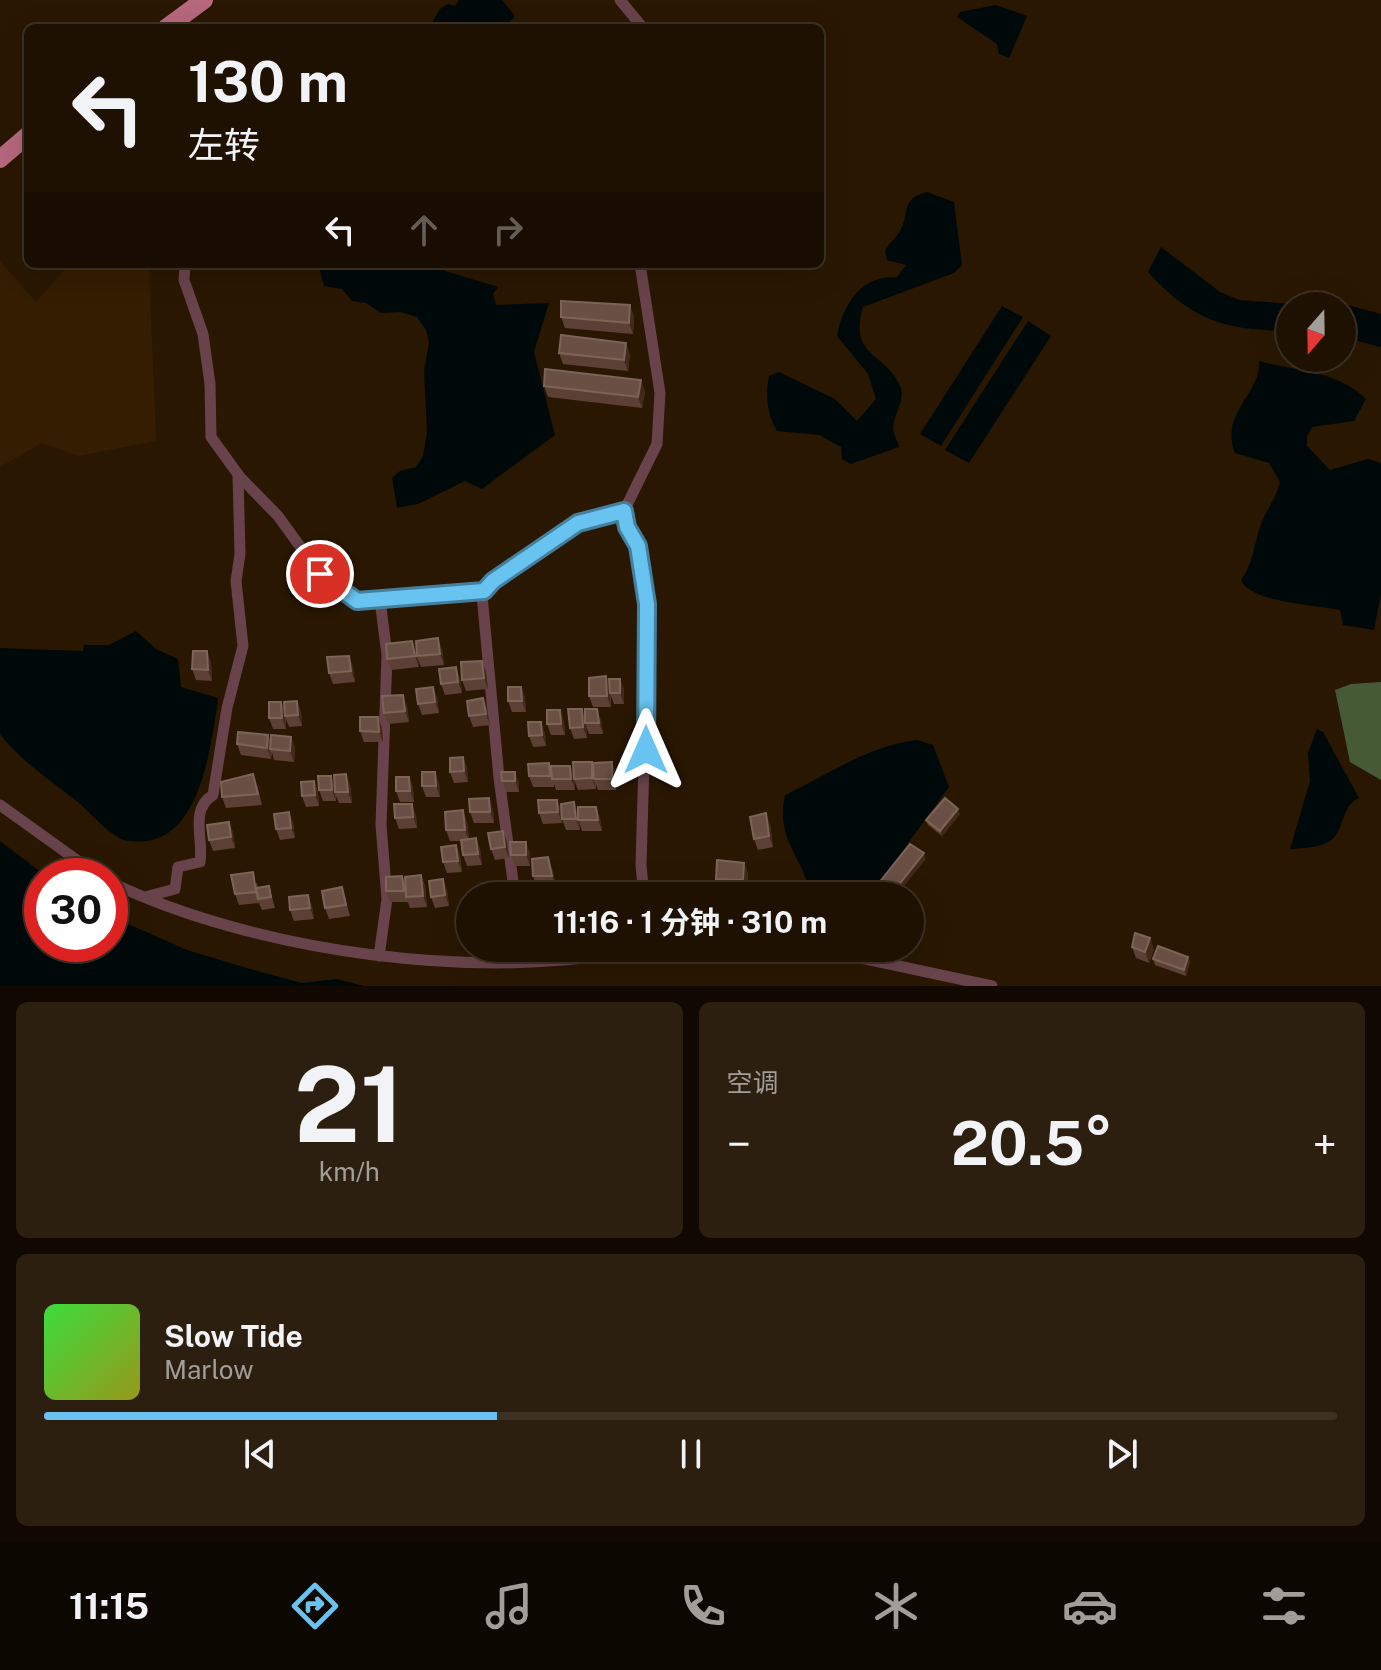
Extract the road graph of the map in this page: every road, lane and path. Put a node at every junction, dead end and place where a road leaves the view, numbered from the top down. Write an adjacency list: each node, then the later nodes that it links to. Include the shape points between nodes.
1 (204, 0): 3 (main road)
2 (620, 0): 4 (street)
3 (171, 24)
4 (640, 24)
5 (24, 138): 6 (main road)
6 (0, 159)
7 (185, 268): 9 (street, via 205,344 211,437)
8 (641, 268): 10 (street, via 660,393 659,430)
9 (238, 473): 12 (street, via 320,574 357,601); 18 (street, via 236,581 243,646 213,795 198,820 200,862 178,867 175,889)
10 (624, 511): 11 (street, via 578,523); 16 (street, via 638,546 648,625)
11 (484, 591): 12 (street); 15 (street)
12 (380, 600): 19 (street, via 387,655 381,825 387,899)
13 (0, 805): 14 (street)
14 (74, 858)
15 (513, 882)
16 (643, 882)
17 (128, 890): 18 (street)
18 (143, 897): 19 (street, via 253,932)
19 (379, 956): 20 (street)
20 (456, 959)
21 (880, 962): 22 (street)
22 (992, 986)

